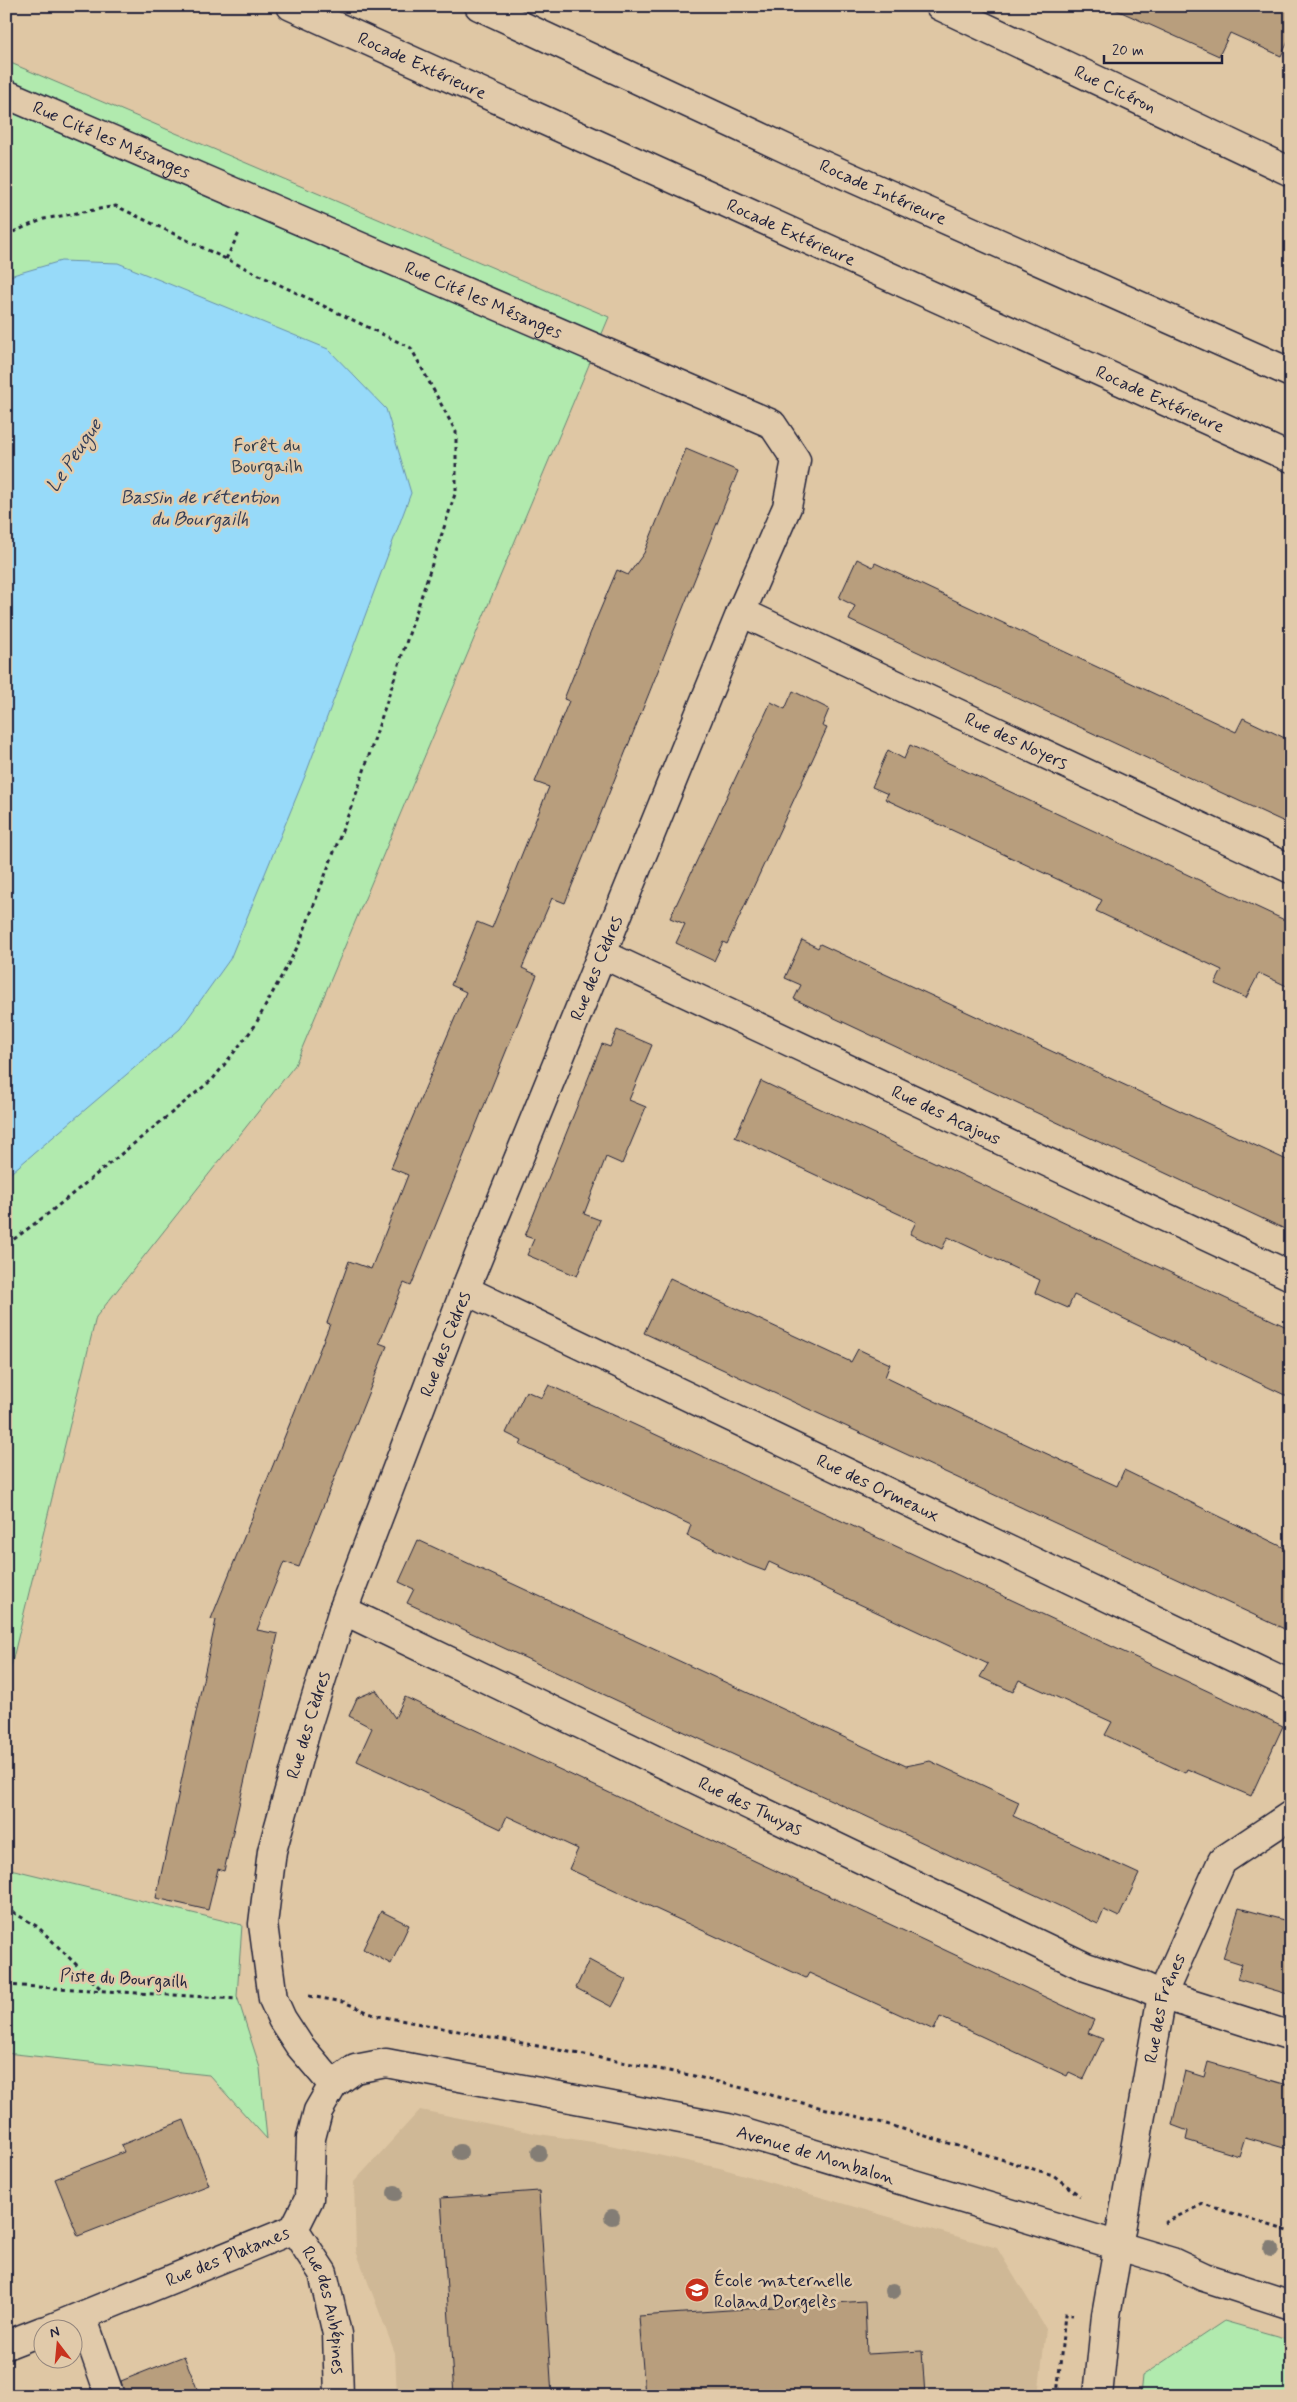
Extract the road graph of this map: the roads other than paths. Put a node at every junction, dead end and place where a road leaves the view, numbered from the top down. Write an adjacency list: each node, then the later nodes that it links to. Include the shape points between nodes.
1 (290, 6): 7 (main road, Rocade Extérieure)
2 (479, 6): 6 (main road, Rocade Intérieure, via 798,154)
3 (940, 6): 5 (main road, Rue Cicéron)
4 (6, 94): 8 (main road, Rue Cité les Mésanges, via 772,424 796,460 788,507)
5 (1291, 172)
6 (1291, 373)
7 (1291, 458)
8 (741, 612): 9 (main road, Rue des Noyers); 10 (main road, Rue des Cèdres)
9 (1291, 869)
10 (602, 954): 11 (main road, Rue des Acajous); 12 (main road, Rue des Cèdres)
11 (1291, 1276)
12 (465, 1290): 13 (main road, Rue des Cèdres); 14 (main road, Rue des Ormeaux)
13 (343, 1610): 16 (main road, Rue des Thuyas, via 1086,1967); 18 (main road, Rue des Cèdres, via 272,1851 263,1924 273,1999 299,2045)
14 (1291, 1685)
15 (1291, 1815): 16 (main road, Rue des Frênes, via 1222,1861)
16 (1162, 1995): 17 (main road, Rue des Thuyas); 20 (main road, Rue des Frênes)
17 (1291, 2036)
18 (333, 2085): 19 (main road, Rue des Platanes, via 318,2111 310,2138 309,2199); 20 (main road, Avenue de Monbalon, via 355,2070 386,2063 728,2128)
19 (294, 2228): 22 (main road, Rue des Platanes); 27 (main road, Rue des Aubépines, via 323,2272 337,2334)
20 (1118, 2245): 21 (main road, Avenue de Monbalon, via 1172,2262 1204,2277); 28 (main road, Rue des Frênes, via 1106,2315)
21 (1291, 2304)
22 (82, 2316): 23 (main road, Rue des Platanes); 26 (main road)
23 (72, 2320)
24 (32, 2335): 25 (main road)
25 (6, 2345)
26 (110, 2396)
27 (340, 2396)
28 (1098, 2396)

